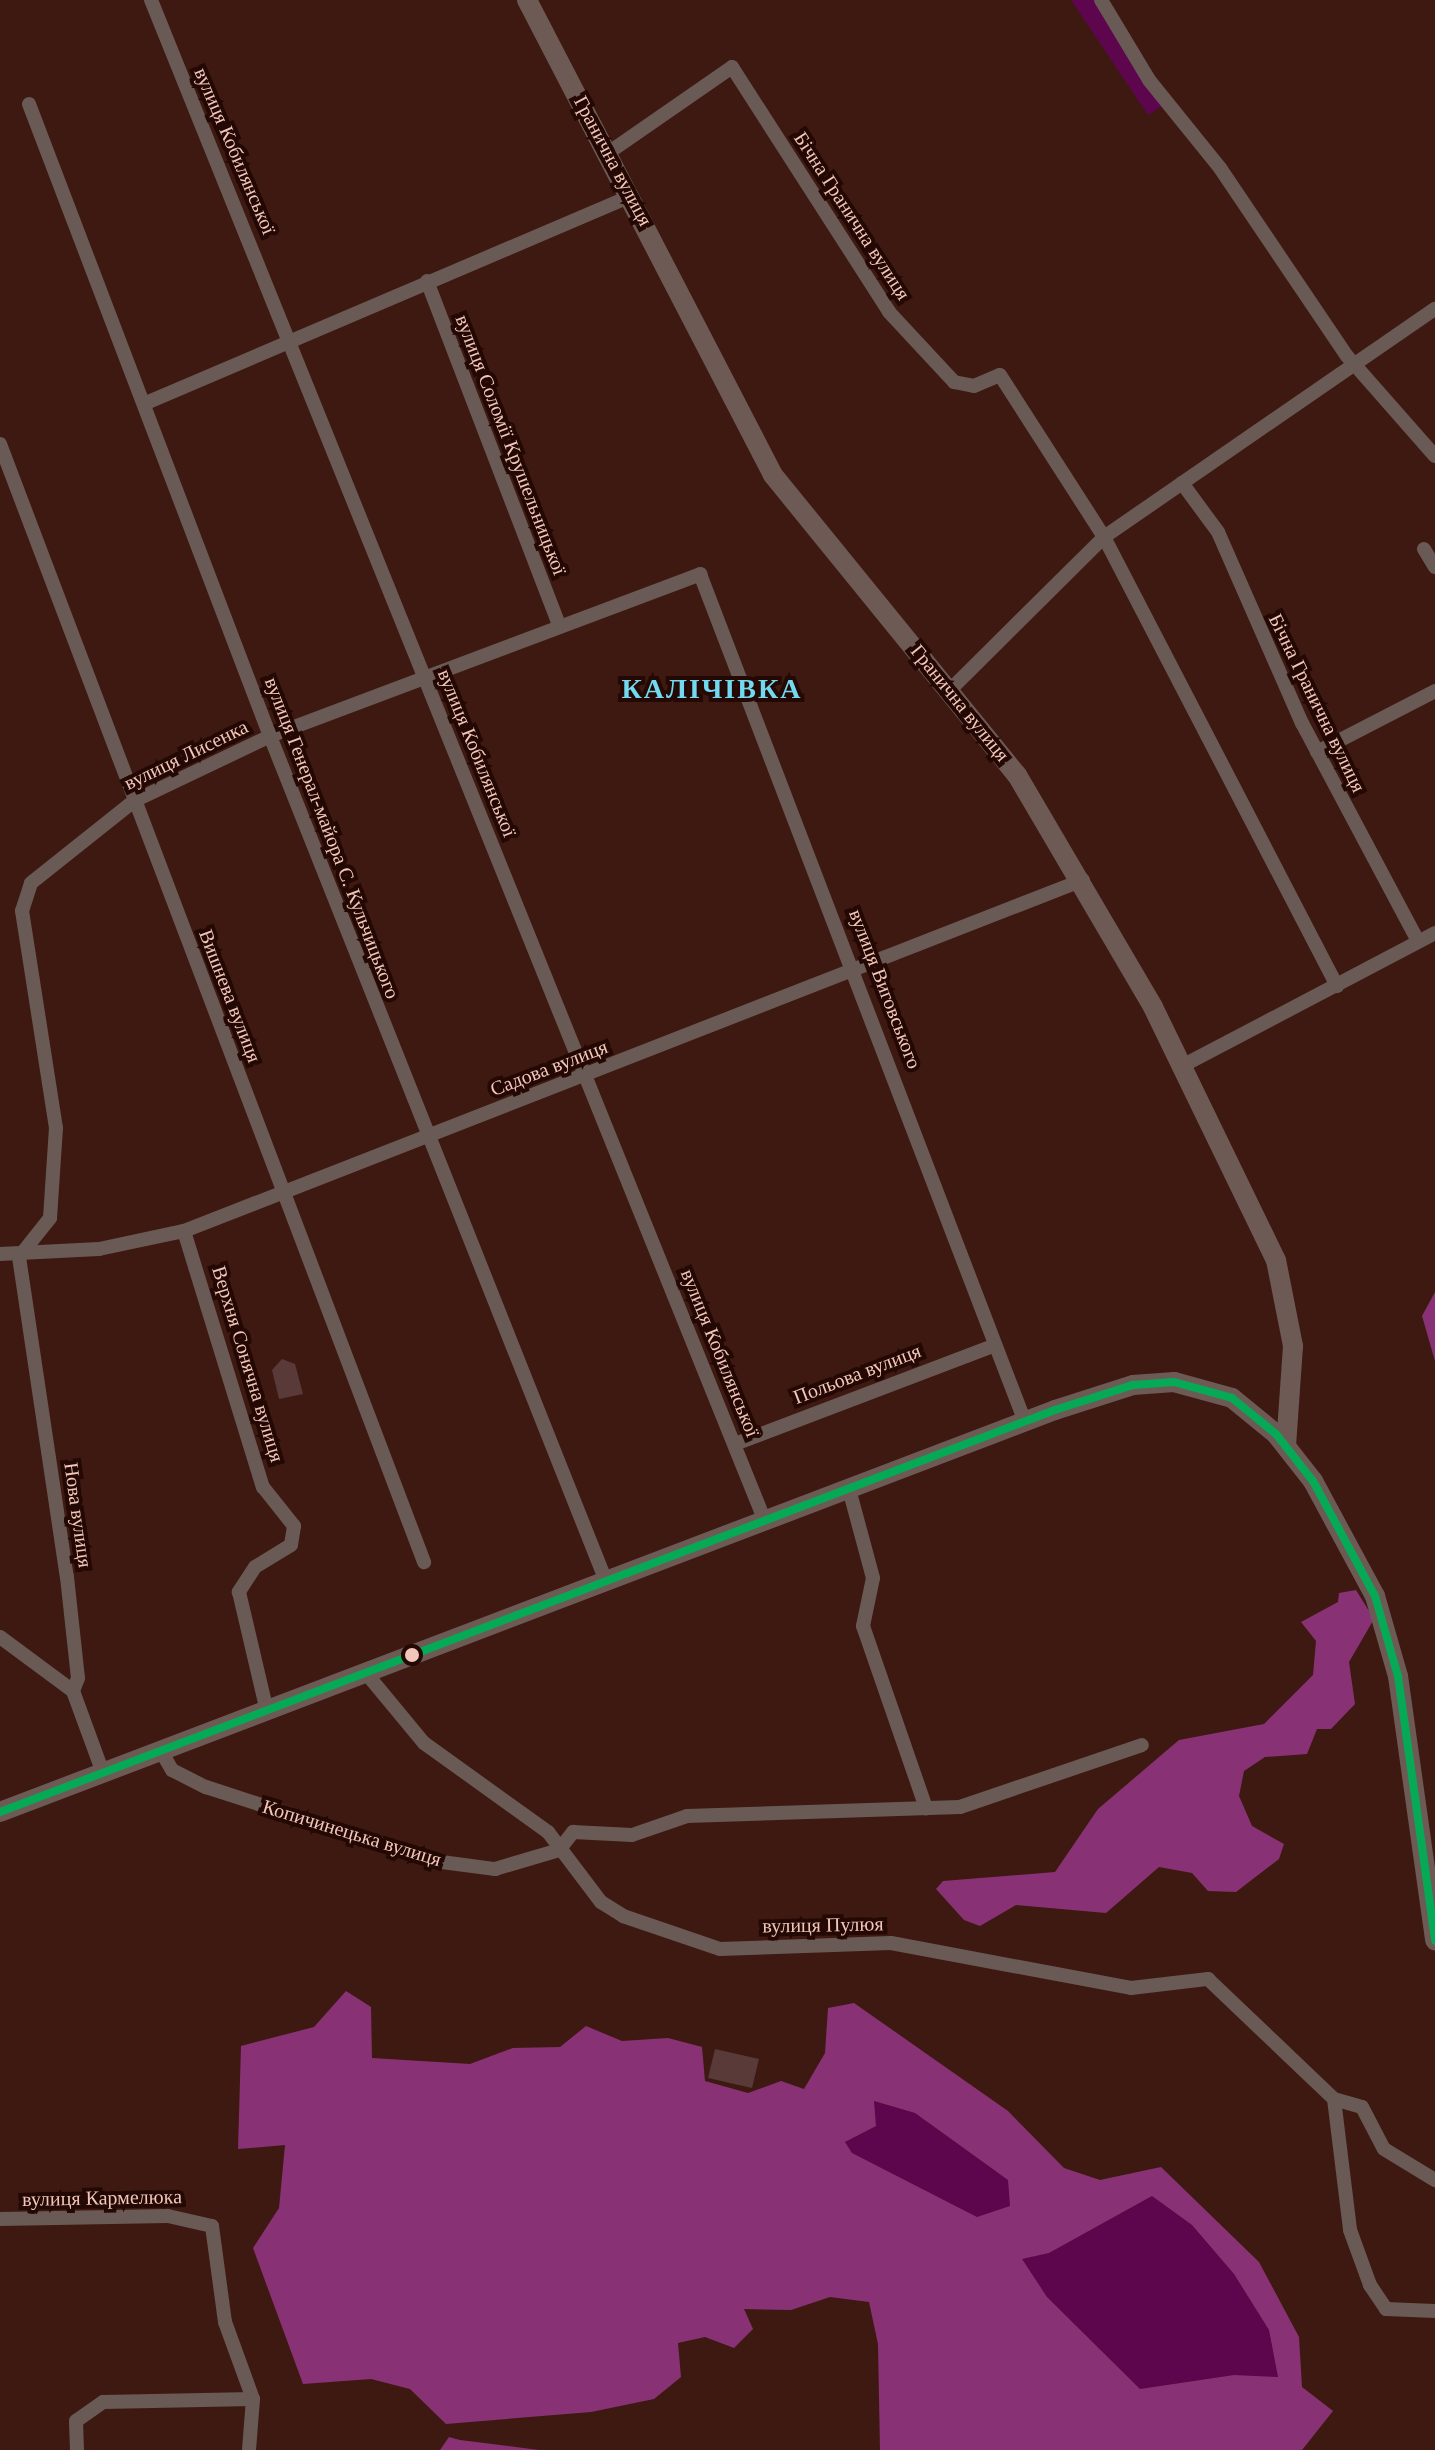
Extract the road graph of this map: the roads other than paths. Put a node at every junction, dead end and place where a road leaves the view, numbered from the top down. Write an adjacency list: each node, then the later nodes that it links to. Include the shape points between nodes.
1 (151, 0): 9 (street, вулиця Кобилянської)
2 (527, 0): 5 (main road, Гранична вулиця)
3 (1101, 0): 10 (street, via 1149,80 1220,168)
4 (29, 104): 11 (street, вулиця Генерал-майора С. Кульчицького)
5 (608, 153): 6 (main road, Гранична вулиця); 15 (street, Бічна Гранична вулиця, via 732,67 881,303 954,382 974,386 1000,375)
6 (631, 196): 7 (street); 21 (main road, Гранична вулиця, via 773,475)
7 (427, 281): 9 (street); 19 (street, вулиця Соломії Крушельницької)
8 (1435, 309): 10 (street)
9 (292, 337): 11 (street); 20 (street, вулиця Кобилянської)
10 (1354, 364): 13 (street); 14 (street)
11 (146, 403): 23 (street, вулиця Генерал-майора С. Кульчицького)
12 (0, 444): 25 (street, Вишнева вулиця)
13 (1435, 456)
14 (1182, 483): 15 (street); 24 (street, Бічна Гранична вулиця, via 1218,532)
15 (1104, 537): 21 (street); 30 (street, Бічна Гранична вулиця)
16 (1424, 549): 17 (street)
17 (1435, 567)
18 (700, 574): 19 (street, вулиця Лисенка); 29 (street, вулиця Виговського)
19 (559, 624): 20 (street, вулиця Лисенка)
20 (424, 676): 23 (street, вулиця Лисенка); 32 (street, вулиця Кобилянської)
21 (950, 690): 26 (main road, Гранична вулиця, via 1017,775)
22 (1435, 691): 24 (street)
23 (270, 736): 25 (street, вулиця Лисенка); 33 (street, вулиця Генерал-майора С. Кульчицького)
24 (1317, 752): 28 (street, Бічна Гранична вулиця)
25 (134, 801): 34 (street, Вишнева вулиця); 37 (street, вулиця Лисенка, via 31,883 22,899 56,1128 50,1218)
26 (1083, 880): 29 (street, Садова вулиця); 31 (main road, Гранична вулиця)
27 (1435, 933): 28 (street)
28 (1418, 941): 30 (street)
29 (857, 970): 32 (street, Садова вулиця); 38 (street, вулиця Виговського)
30 (1337, 986): 31 (street)
31 (1182, 1066): 41 (main road, Гранична вулиця, via 1258,1215 1283,1283 1293,1346)
32 (583, 1079): 33 (street, Садова вулиця); 40 (street, вулиця Кобилянської)
33 (426, 1135): 34 (street, Садова вулиця); 45 (street, вулиця Генерал-майора С. Кульчицького)
34 (283, 1193): 35 (street, Садова вулиця); 44 (street, Вишнева вулиця)
35 (184, 1231): 37 (street, Садова вулиця); 49 (street, Верхня Сонячна вулиця, via 263,1487 294,1526 291,1545 255,1567 239,1592)
36 (0, 1254): 37 (street, Садова вулиця)
37 (19, 1257): 48 (street, Нова вулиця, via 67,1577 78,1678)
38 (995, 1345): 39 (street, вулиця Виговського); 40 (street, Польова вулиця)
39 (1025, 1422): 41 (main road, via 1133,1385 1174,1382 1242,1403); 42 (main road)
40 (735, 1444): 43 (street, вулиця Кобилянської)
41 (1286, 1446): 56 (main road, via 1345,1535 1385,1624)
42 (849, 1489): 43 (main road); 53 (street, via 873,1578 863,1626)
43 (765, 1521): 45 (main road)
44 (424, 1562)
45 (606, 1581): 47 (main road)
46 (0, 1637): 48 (street)
47 (366, 1673): 49 (main road); 55 (street, вулиця Пулюя, via 424,1743 548,1832)
48 (73, 1691): 52 (street, Нова вулиця)
49 (267, 1711): 51 (main road)
50 (1142, 1745): 53 (street, via 960,1807)
51 (161, 1751): 52 (main road); 55 (street, Копичинецька вулиця, via 172,1770 206,1787 434,1861 495,1869)
52 (103, 1773): 54 (main road)
53 (926, 1808): 55 (street, Копичинецька вулиця, via 687,1816 632,1835 573,1832)
54 (0, 1812)
55 (559, 1850): 57 (street, вулиця Пулюя, via 601,1902 623,1916 720,1949 891,1943 1131,1988 1208,1979)
56 (1435, 1940)
57 (1334, 2099): 58 (street, вулиця Пулюя, via 1362,2107 1384,2149); 60 (street, via 1350,2230 1370,2285 1386,2309)
58 (1435, 2180)
59 (0, 2219): 61 (street, вулиця Кармелюка, via 168,2216 212,2226 225,2322)
60 (1435, 2311)
61 (253, 2399): 62 (street, via 103,2402 76,2421); 63 (street, вулиця Кармелюка)
62 (77, 2450)
63 (249, 2450)

